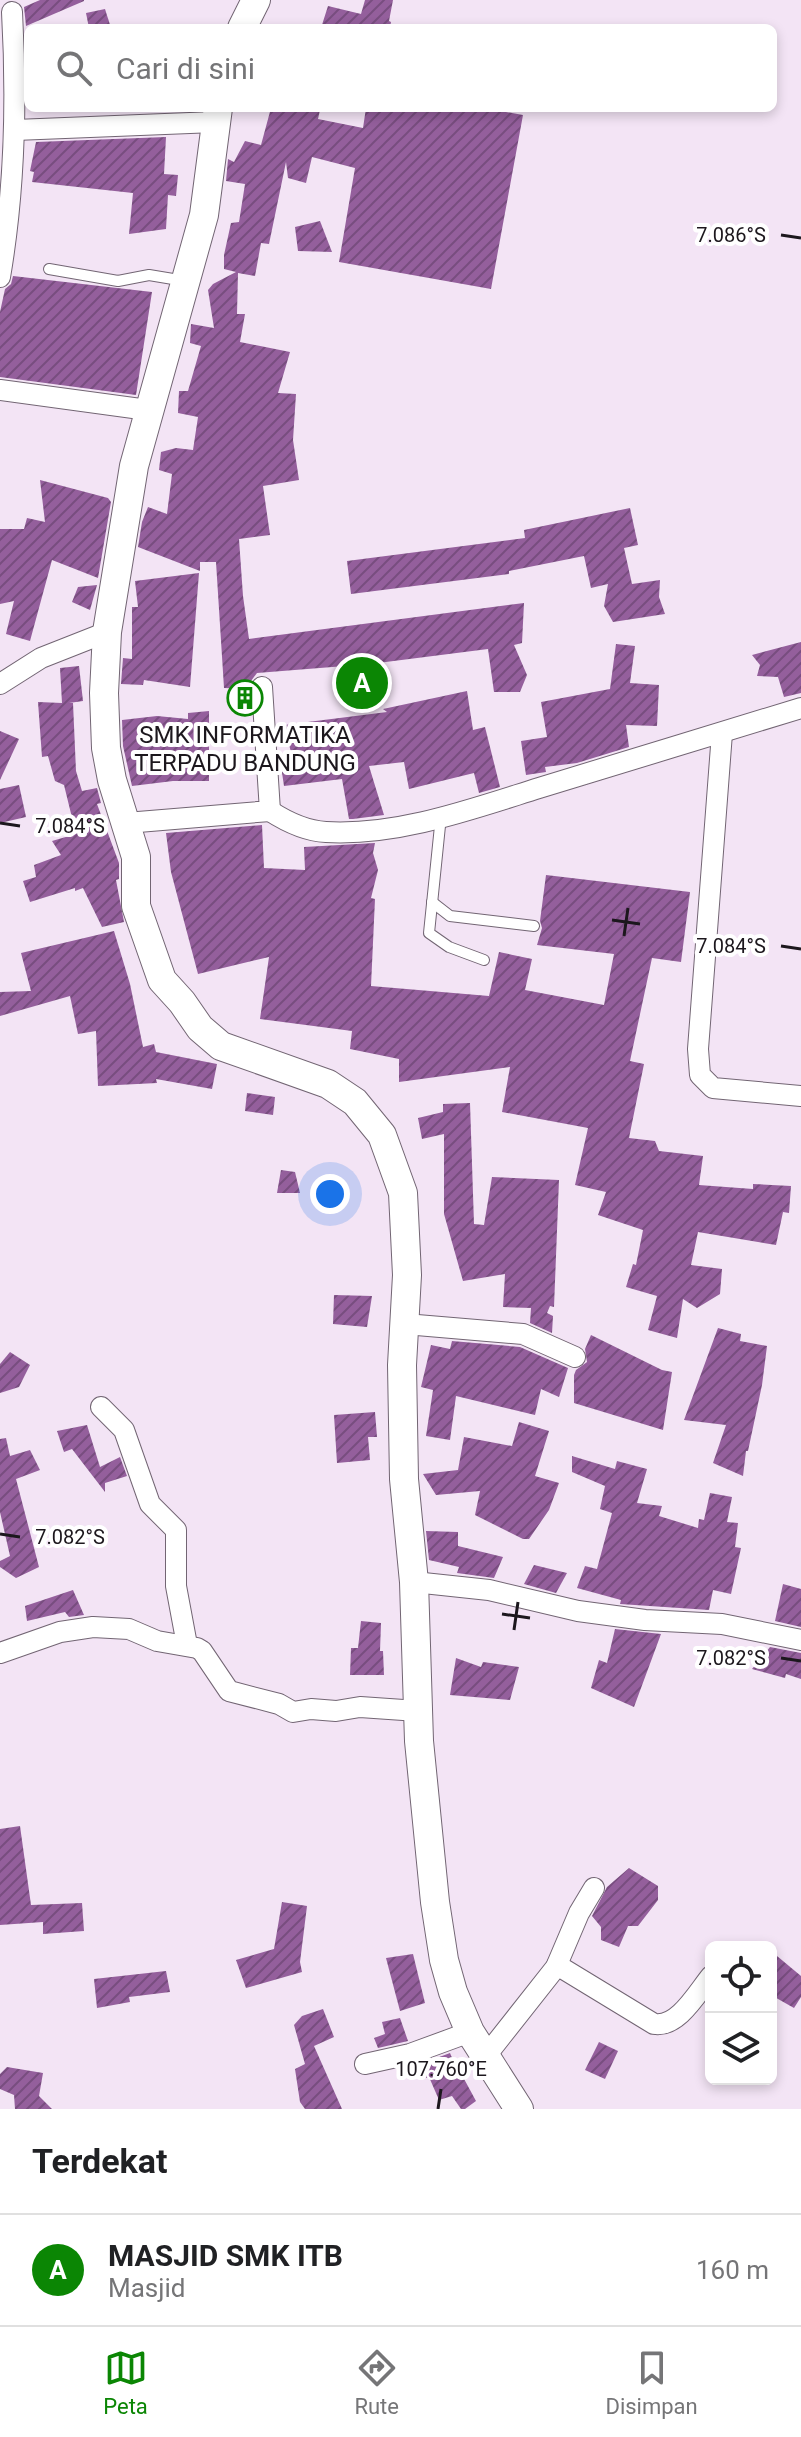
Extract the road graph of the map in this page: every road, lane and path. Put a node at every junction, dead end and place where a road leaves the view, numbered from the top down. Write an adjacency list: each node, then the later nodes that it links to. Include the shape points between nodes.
1 (256, 0): 3 (main road)
2 (12, 12): 5 (street)
3 (244, 24)
4 (217, 115): 5 (street); 8 (main road, via 204,215)
5 (15, 130): 7 (street)
6 (49, 269): 8 (lane, via 118,281 149,275)
7 (0, 277)
8 (187, 281): 10 (main road)
9 (0, 390): 10 (street)
10 (148, 410): 11 (main road)
11 (107, 632): 12 (street, via 41,658); 18 (main road, via 106,748)
12 (0, 684)
13 (262, 687): 16 (street)
14 (801, 708): 15 (street)
15 (722, 733): 17 (street); 22 (street, via 700,1075 713,1088)
16 (270, 811): 17 (street, via 296,825 329,833); 18 (street)
17 (441, 816): 19 (lane)
18 (126, 823): 23 (main road, via 136,857 136,906 162,980 200,1028 221,1046 342,1092 382,1135 403,1193)
19 (432, 902): 20 (lane, via 450,916); 21 (lane, via 429,933)
20 (534, 926)
21 (484, 960)
22 (801, 1096)
23 (405, 1324): 24 (street, via 523,1334); 26 (main road, via 404,1479)
24 (575, 1357)
25 (101, 1407): 28 (street, via 124,1430 150,1504 176,1530 176,1586)
26 (414, 1582): 27 (street, via 489,1590 578,1611 722,1624); 30 (main road)
27 (801, 1640)
28 (187, 1645): 29 (street, via 157,1641 134,1630 93,1627 60,1632); 30 (street, via 202,1651 229,1691 293,1712 360,1707)
29 (0, 1653)
30 (418, 1711): 34 (main road, via 444,1960)
31 (594, 1888): 32 (street)
32 (557, 1965): 33 (street, via 661,2025 672,2022); 35 (street)
33 (705, 1983)
34 (470, 2032): 35 (main road); 36 (street)
35 (485, 2057): 37 (main road)
36 (365, 2064)
37 (519, 2109)

